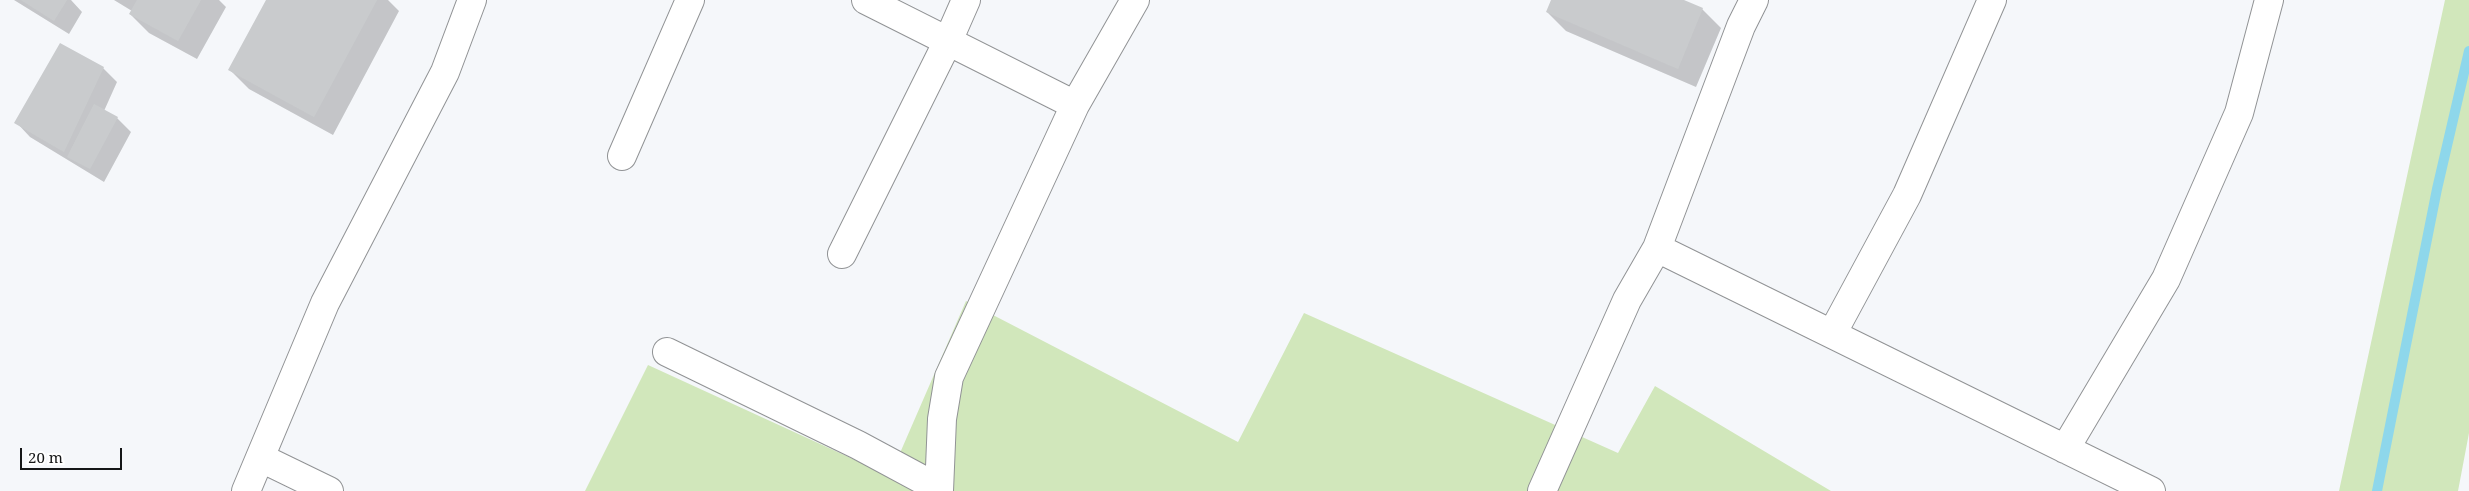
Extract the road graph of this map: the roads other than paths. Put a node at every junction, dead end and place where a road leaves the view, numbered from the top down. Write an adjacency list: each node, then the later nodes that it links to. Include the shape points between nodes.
1 (472, 0): 17 (street, via 445,72 326,303)
2 (690, 0): 11 (street)
3 (866, 0): 9 (street)
4 (966, 0): 9 (street)
5 (1135, 0): 10 (street)
6 (1754, 0): 12 (street, via 1741,26)
7 (1992, 0): 14 (street, via 1907,195)
8 (2269, 0): 16 (street, via 2239,113 2166,279)
9 (948, 41): 10 (street); 13 (street)
10 (1075, 105): 18 (street, via 949,376 942,419)
11 (622, 156)
12 (1657, 248): 14 (street); 21 (street, via 1627,300)
13 (842, 254)
14 (1832, 334): 16 (street)
15 (667, 352): 18 (street, via 858,445)
16 (2065, 449): 22 (street)
17 (261, 458): 19 (street); 20 (street)
18 (939, 490)
19 (246, 491)
20 (329, 491)
21 (1542, 491)
22 (2151, 491)

